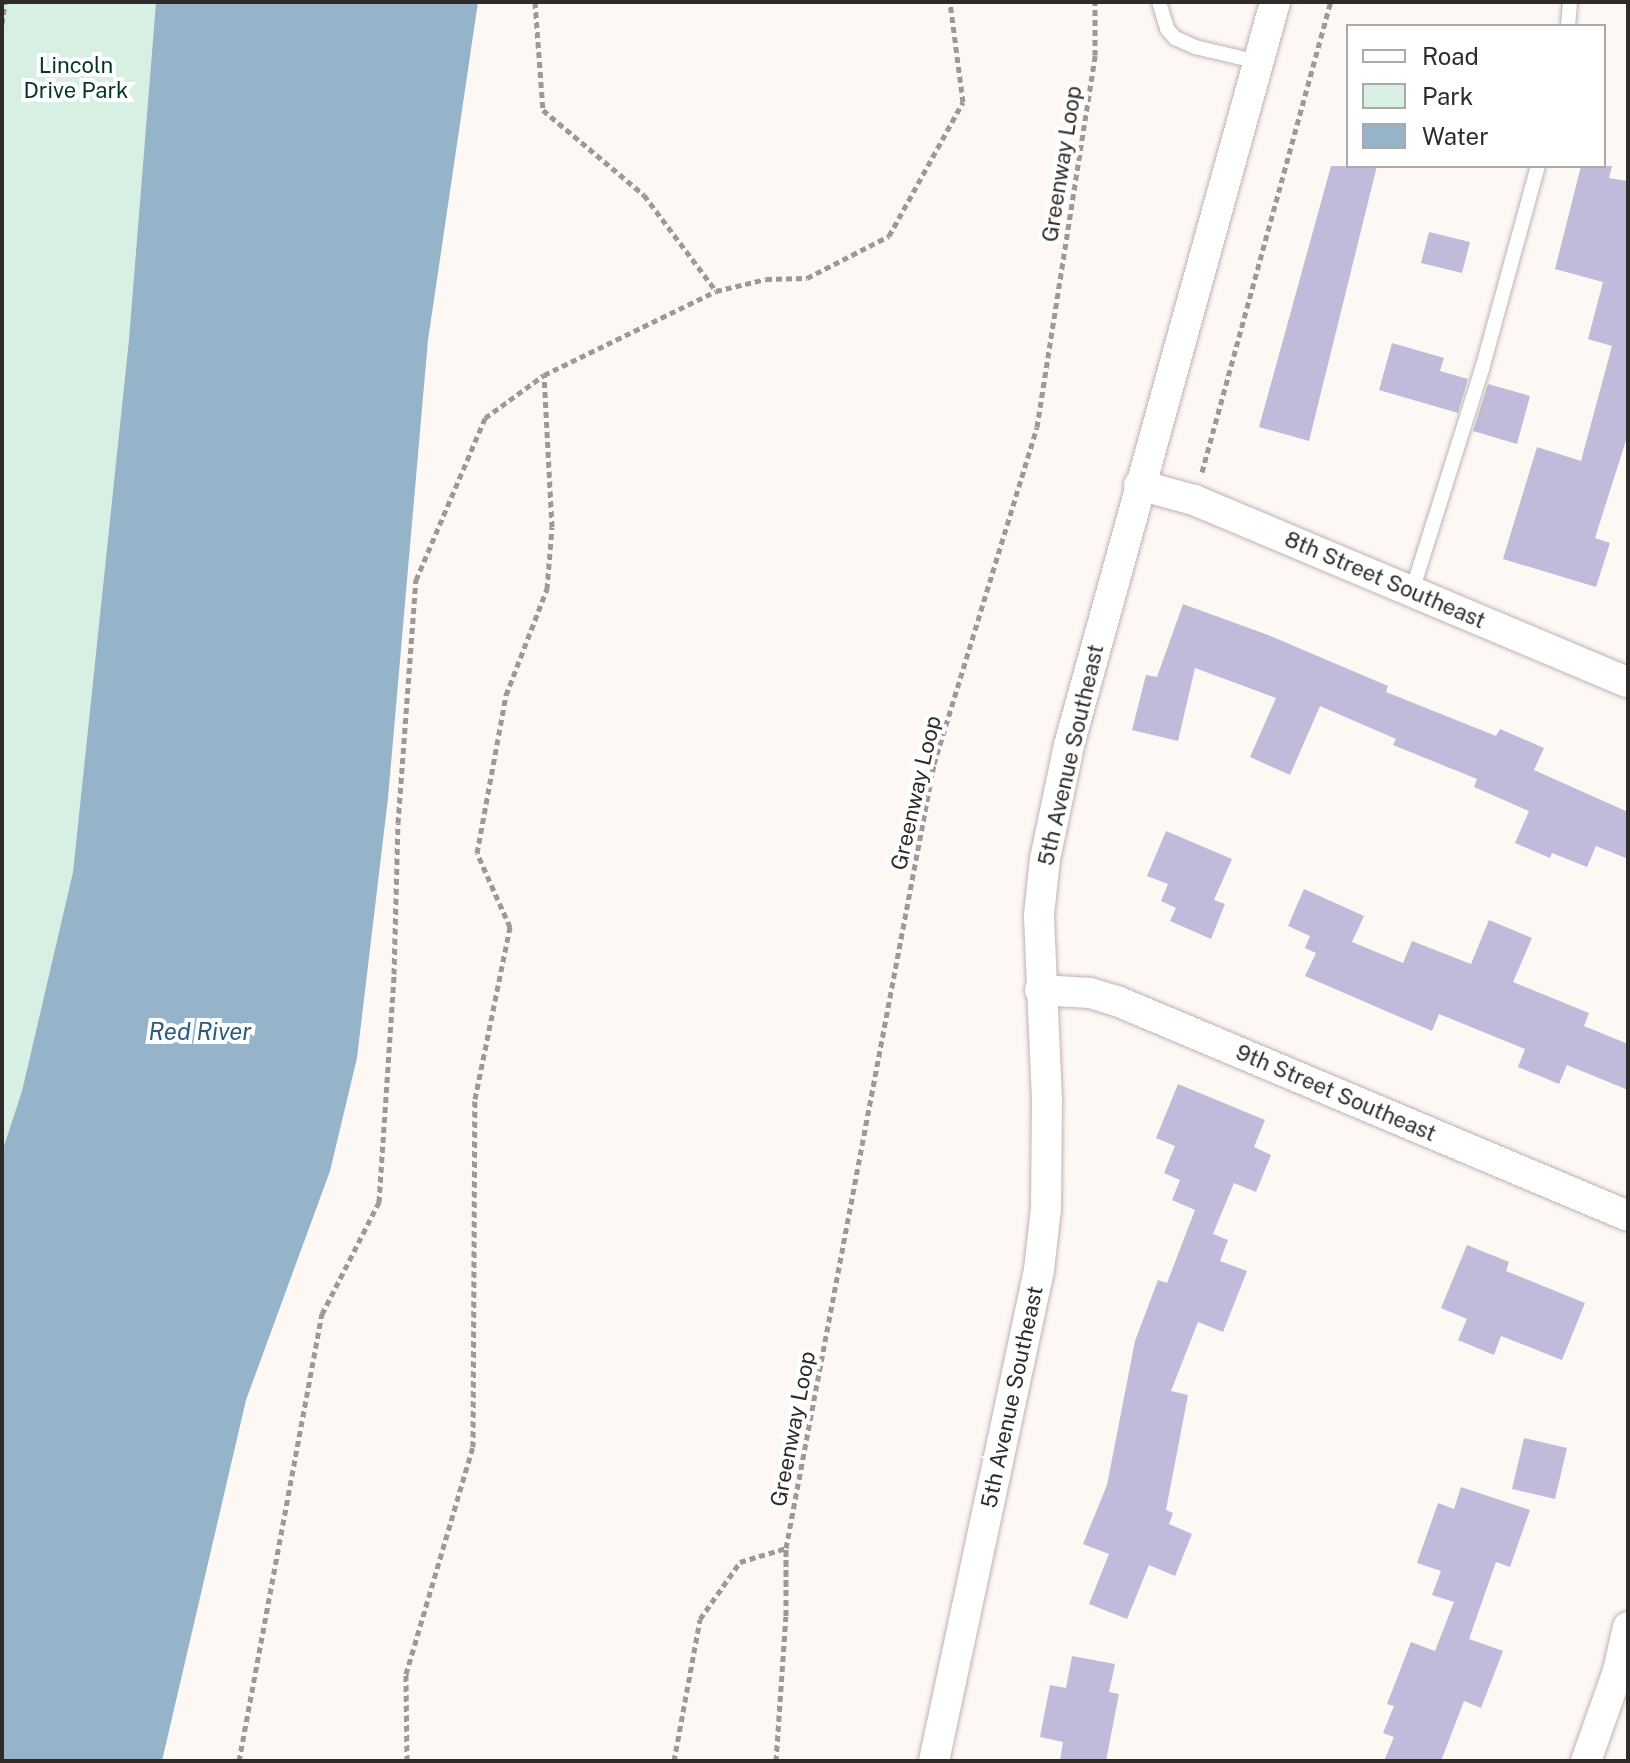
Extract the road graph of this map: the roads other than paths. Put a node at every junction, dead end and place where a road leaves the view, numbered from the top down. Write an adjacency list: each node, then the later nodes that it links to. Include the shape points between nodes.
1 (1159, 2): 5 (lane, via 1175,38)
2 (1275, 2): 5 (street, 5th Avenue Southeast)
3 (1570, 2): 4 (lane)
4 (1568, 24)
5 (1258, 62): 7 (street, 5th Avenue Southeast)
6 (1537, 168): 8 (lane)
7 (1139, 485): 8 (street, 8th Street Southeast, via 1194,500); 10 (street, 5th Avenue Southeast, via 1069,745 1045,859)
8 (1412, 591): 9 (street, 8th Street Southeast)
9 (1628, 682)
10 (1040, 990): 11 (street, 9th Street Southeast, via 1090,993 1117,1001); 13 (street, 5th Avenue Southeast, via 1047,1100 1046,1209 1039,1270)
11 (1628, 1216)
12 (1628, 1627): 14 (street)
13 (934, 1761)
14 (1586, 1761)

